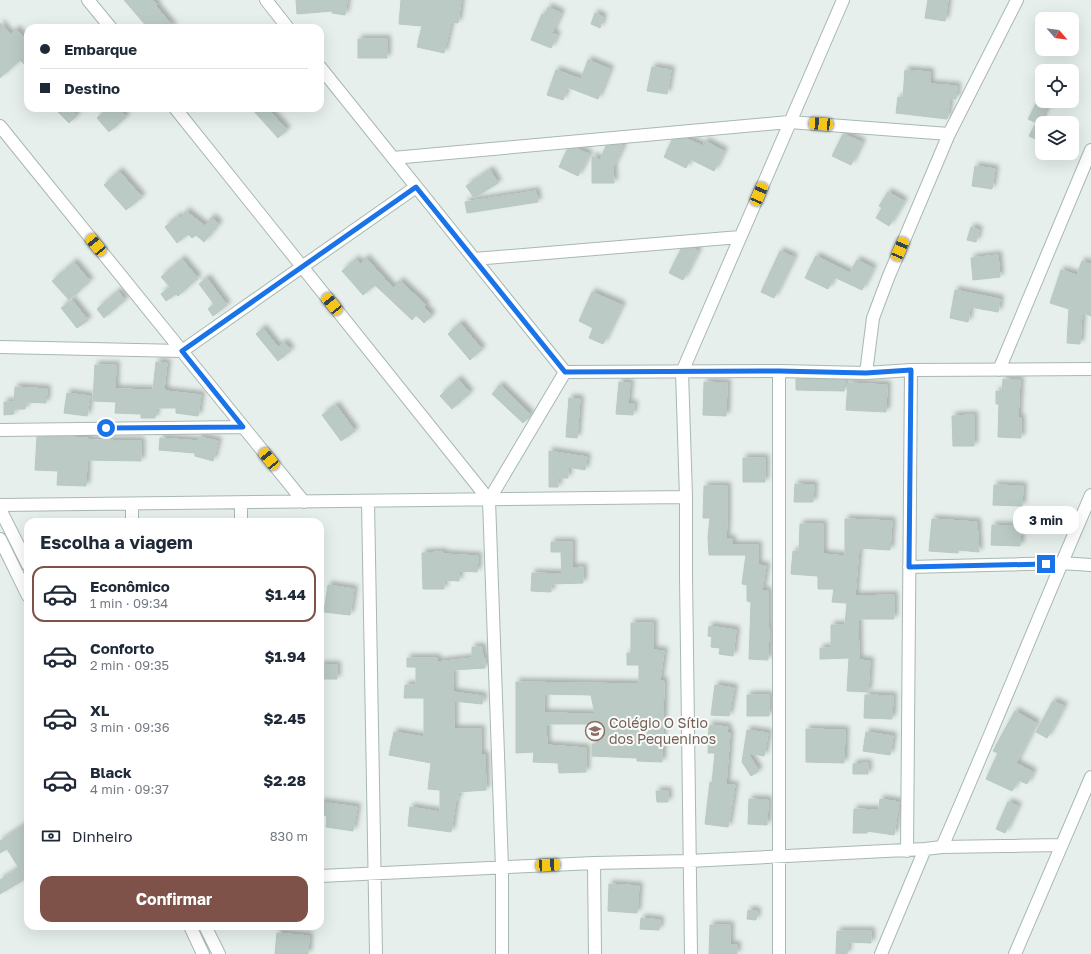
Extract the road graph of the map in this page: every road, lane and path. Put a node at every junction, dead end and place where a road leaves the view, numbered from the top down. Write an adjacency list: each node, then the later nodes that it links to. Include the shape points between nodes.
1 (88, 0): 5 (street)
2 (266, 0): 6 (street)
3 (843, 0): 9 (street)
4 (1017, 0): 11 (street)
5 (107, 24)
6 (285, 24)
7 (324, 72): 13 (street)
8 (178, 112): 17 (street)
9 (789, 122): 11 (street); 13 (street); 15 (street)
10 (0, 126): 19 (street)
11 (949, 134): 26 (street, via 873,318)
12 (1091, 150): 22 (street)
13 (393, 158): 14 (street)
14 (416, 187): 16 (street); 17 (street)
15 (740, 237): 16 (street); 25 (street)
16 (474, 259): 24 (street)
17 (302, 267): 19 (street); 31 (street)
18 (0, 347): 19 (street)
19 (182, 351): 27 (street)
20 (1091, 369): 22 (street)
21 (911, 370): 22 (street); 26 (street); 44 (street)
22 (999, 370)
23 (779, 371): 25 (street); 26 (street); 51 (street)
24 (565, 372): 25 (street); 31 (street)
25 (682, 372): 30 (street)
26 (866, 373)
27 (243, 427): 28 (street); 33 (street)
28 (0, 430)
29 (1091, 495): 42 (street)
30 (686, 498): 31 (street); 52 (street)
31 (489, 500): 32 (street); 54 (street)
32 (368, 501): 33 (street); 55 (street)
33 (304, 502): 34 (street)
34 (241, 503): 35 (street); 39 (street)
35 (132, 504): 36 (street); 38 (street)
36 (0, 505)
37 (0, 509): 41 (street)
38 (132, 518)
39 (241, 518)
40 (0, 539): 45 (street)
41 (24, 558)
42 (1061, 564): 43 (street); 44 (street); 48 (street)
43 (1091, 564)
44 (909, 567): 50 (street)
45 (24, 588)
46 (1091, 777): 47 (street)
47 (1061, 845): 48 (street); 67 (street)
48 (942, 847): 49 (street)
49 (925, 849): 50 (street); 66 (street)
50 (907, 851): 51 (street)
51 (780, 856): 52 (street); 65 (street)
52 (689, 861): 53 (street); 64 (street)
53 (594, 863): 54 (street); 63 (street)
54 (502, 868): 55 (street); 62 (street)
55 (375, 872): 56 (street); 61 (street)
56 (324, 876)
57 (192, 930): 59 (street)
58 (207, 930): 60 (street)
59 (204, 954)
60 (219, 954)
61 (376, 954)
62 (502, 954)
63 (595, 954)
64 (691, 954)
65 (780, 954)
66 (880, 954)
67 (1015, 954)

